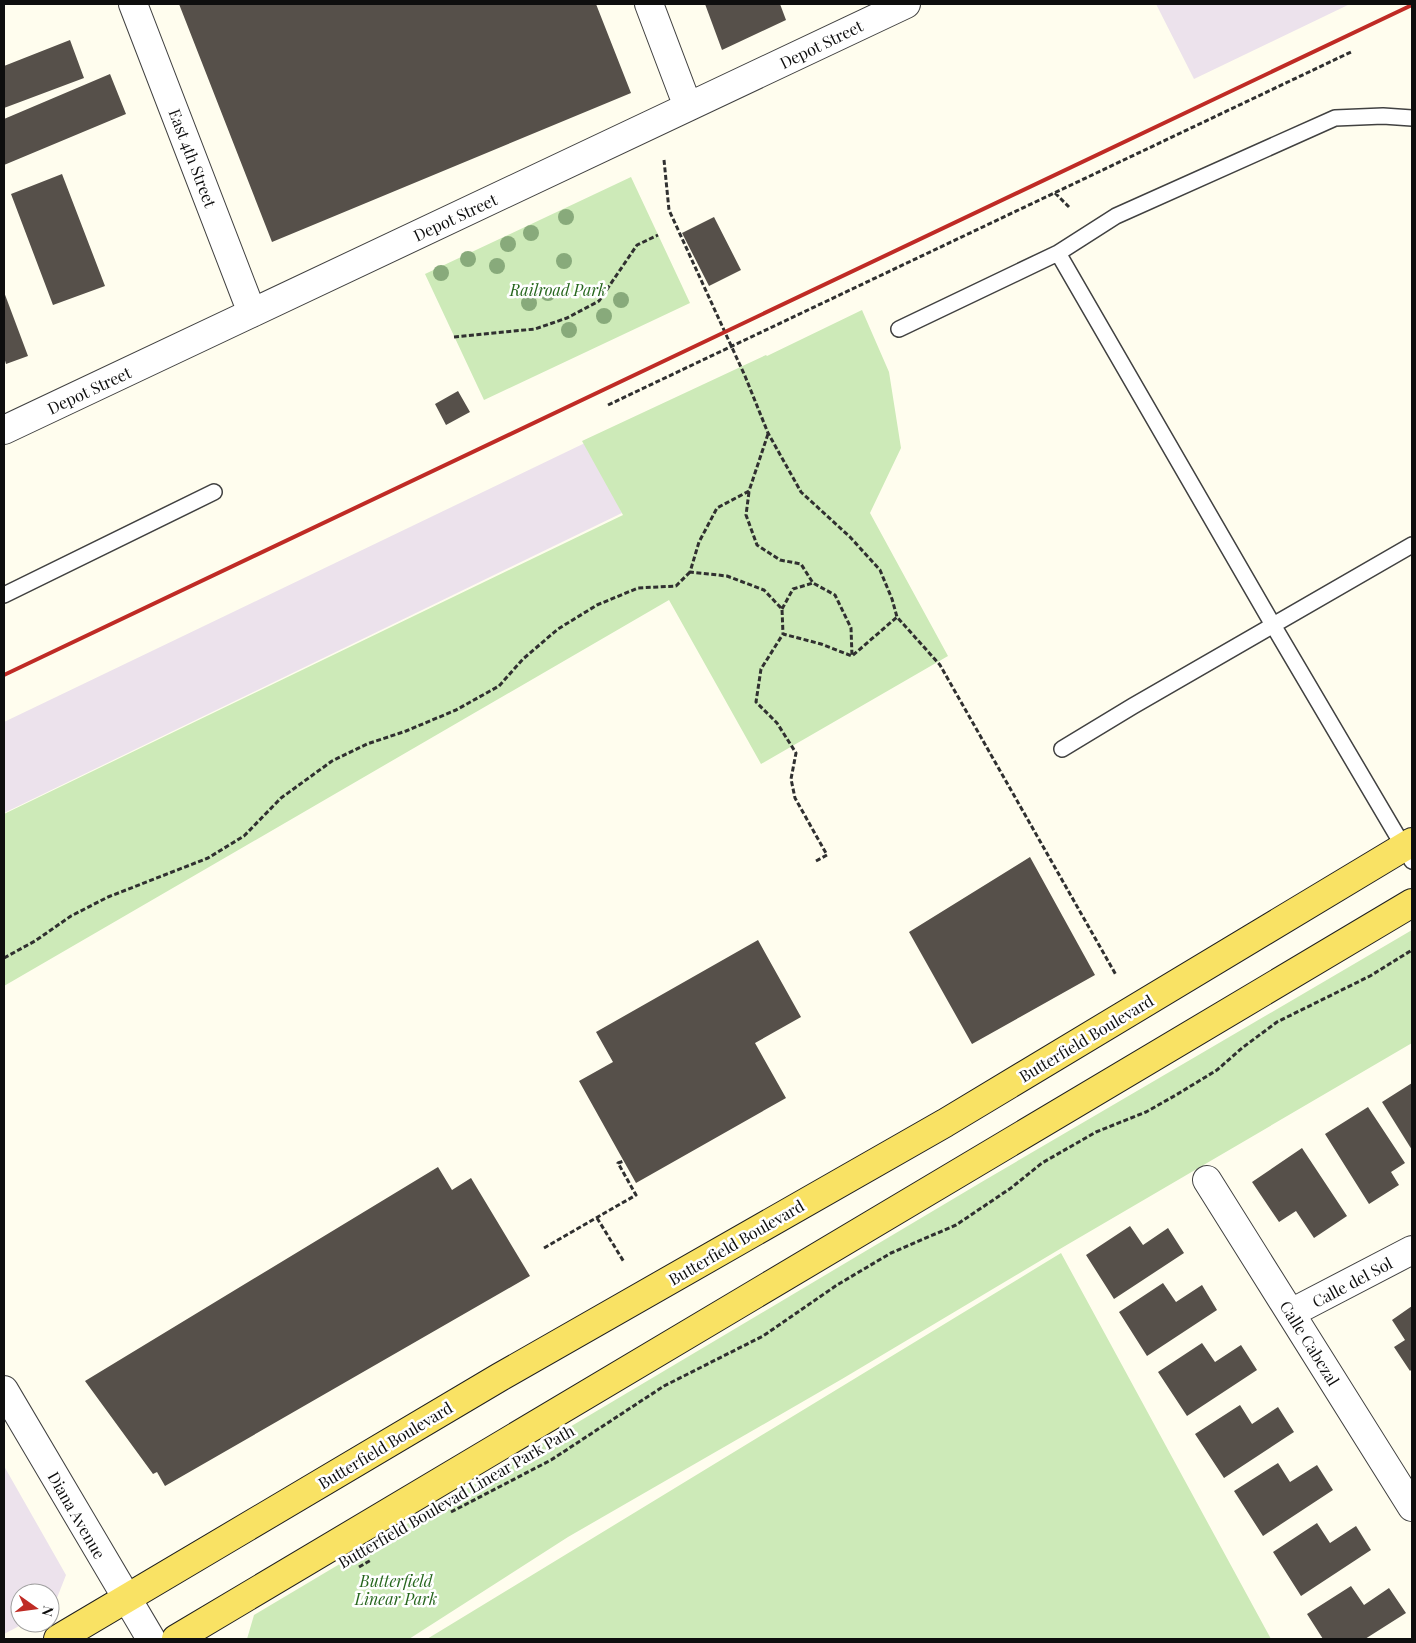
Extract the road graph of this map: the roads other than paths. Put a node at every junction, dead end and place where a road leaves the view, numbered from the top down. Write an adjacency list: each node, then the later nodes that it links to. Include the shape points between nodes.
1 (134, 4): 7 (street, East 4th Street)
2 (649, 4): 4 (street)
3 (906, 4): 4 (street, Depot Street)
4 (688, 107): 7 (street, Depot Street)
5 (1412, 118): 6 (lane, via 1335,118 1116,216)
6 (1058, 253): 8 (lane); 13 (lane)
7 (252, 313): 9 (street, Depot Street)
8 (899, 329)
9 (4, 430)
10 (214, 492): 12 (lane)
11 (1412, 545): 13 (lane)
12 (4, 595)
13 (1273, 625): 14 (lane); 15 (lane)
14 (1062, 749)
15 (1410, 850): 22 (main road, Butterfield Boulevard, via 945,1123 500,1377)
16 (1412, 903): 25 (main road)
17 (1207, 1180): 19 (street, Calle Cabezal)
18 (1412, 1250): 19 (street, Calle del Sol)
19 (1291, 1313): 21 (street, Calle Cabezal)
20 (4, 1390): 22 (street, Diana Avenue)
21 (1412, 1507)
22 (125, 1599): 23 (main road, Butterfield Boulevard); 24 (street, Diana Avenue)
23 (58, 1639)
24 (151, 1639)
25 (176, 1639)

